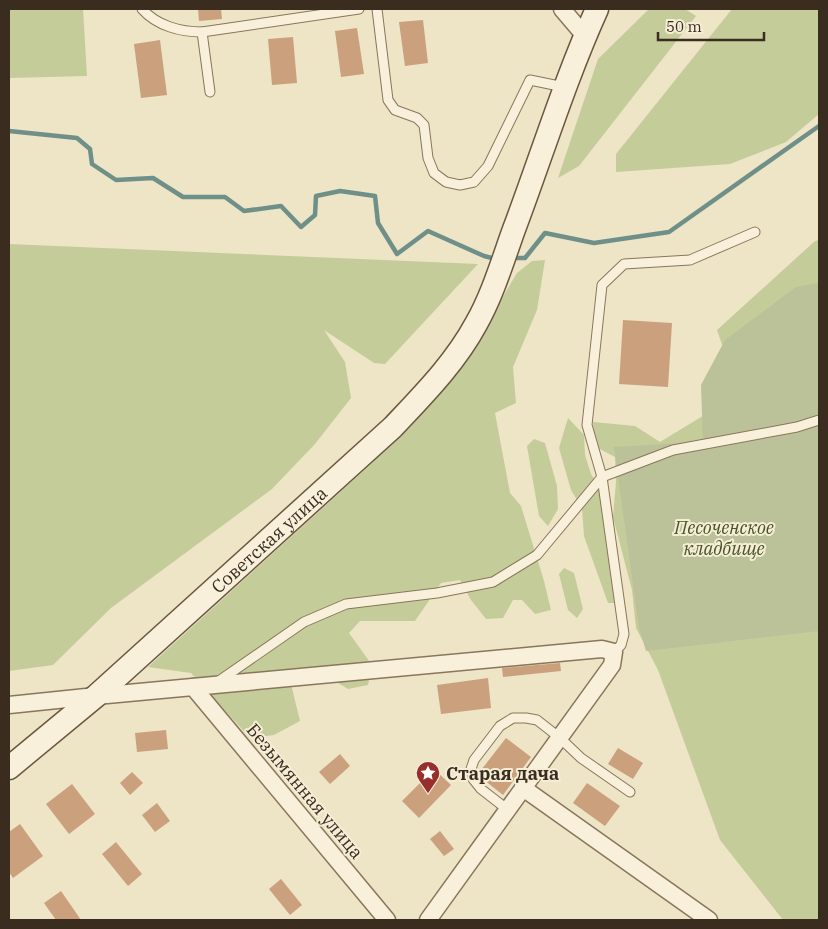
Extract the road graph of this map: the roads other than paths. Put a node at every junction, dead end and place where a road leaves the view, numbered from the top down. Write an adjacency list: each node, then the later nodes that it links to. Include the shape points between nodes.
1 (142, 9): 6 (lane, via 163,25 186,32)
2 (359, 9): 6 (lane)
3 (378, 9): 8 (lane, via 388,100 395,110 417,118 424,125 428,158 434,173 446,182 460,185 474,182 488,166 530,80)
4 (562, 9): 7 (street)
5 (597, 9): 7 (main road, Советская улица)
6 (202, 32): 9 (lane)
7 (585, 36): 8 (main road, Советская улица)
8 (564, 88): 16 (main road, Советская улица, via 495,282 477,323 455,357 393,427)
9 (210, 92)
10 (755, 232): 12 (lane, via 690,260 624,264 602,285 587,425)
11 (819, 420): 12 (lane, via 673,450)
12 (602, 477): 13 (lane, via 624,634 621,645); 14 (lane, via 537,556 493,582 437,593 346,604 304,622)
13 (614, 652): 14 (street, via 602,649); 18 (street, via 612,665)
14 (213, 685): 15 (street)
15 (193, 687): 16 (street); 23 (street, Безымянная улица)
16 (96, 696): 17 (street); 19 (main road, Советская улица)
17 (9, 705)
18 (560, 738): 20 (street); 21 (lane, via 581,758); 22 (lane, via 537,720 513,718 500,726 474,760 471,769 473,779)
19 (9, 768)
20 (524, 788): 22 (street); 25 (street)
21 (630, 792)
22 (508, 810): 24 (street)
23 (387, 920)
24 (428, 920)
25 (709, 920)

